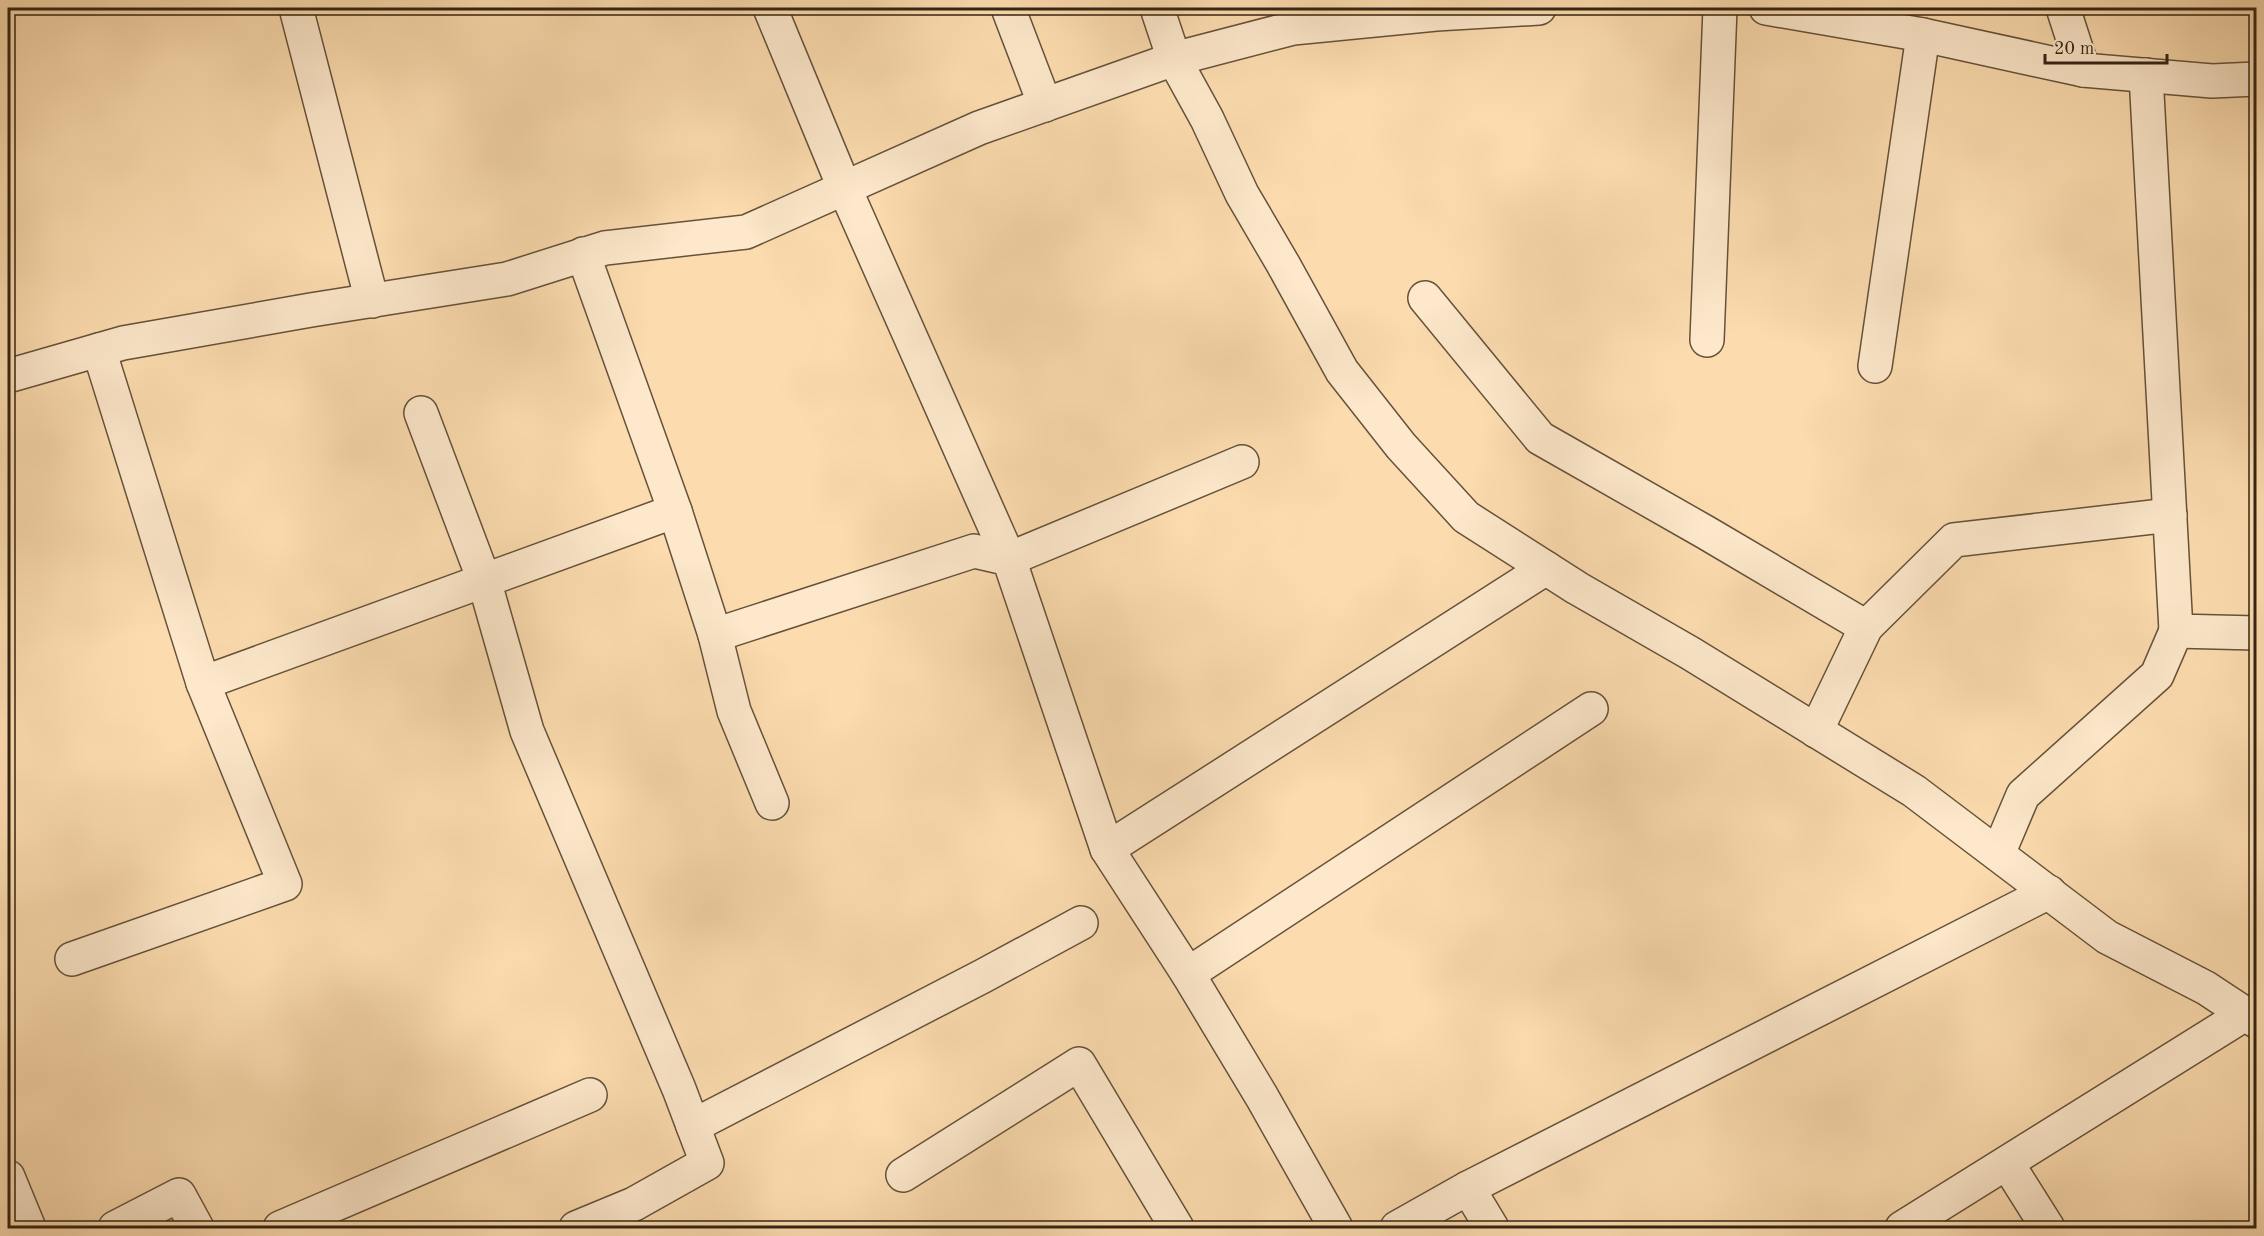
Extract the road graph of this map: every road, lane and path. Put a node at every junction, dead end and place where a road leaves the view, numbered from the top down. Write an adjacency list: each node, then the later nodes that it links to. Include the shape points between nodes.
1 (296, 8): 19 (street)
2 (770, 8): 16 (street)
3 (1008, 8): 15 (street)
4 (1157, 8): 11 (street)
5 (1523, 8): 11 (street, via 1293,28)
6 (1720, 8): 20 (street)
7 (1766, 8): 9 (street)
8 (2063, 8): 12 (street)
9 (1856, 16): 10 (street)
10 (1923, 35): 12 (street); 22 (street)
11 (1174, 59): 15 (street); 29 (street, via 1208,119 1242,194 1342,371 1401,446 1466,517)
12 (2083, 70): 13 (street)
13 (2146, 75): 14 (street, via 2212,81); 27 (street)
14 (2256, 79)
15 (1045, 105): 16 (street, via 979,128)
16 (844, 187): 17 (street, via 746,232 605,248); 28 (street)
17 (583, 255): 19 (street, via 507,279); 26 (street)
18 (1425, 298): 31 (street, via 1540,438)
19 (372, 301): 21 (street)
20 (1707, 340)
21 (99, 350): 23 (street); 35 (street)
22 (1875, 366)
23 (8, 376)
24 (421, 413): 30 (street)
25 (1242, 462): 28 (street)
26 (675, 511): 30 (street); 34 (street)
27 (2170, 515): 31 (street, via 1954,540); 32 (street)
28 (1009, 559): 34 (street, via 974,551); 39 (street)
29 (1546, 568): 37 (street); 39 (street)
30 (484, 580): 35 (street); 47 (street, via 527,731)
31 (1866, 627): 37 (street)
32 (2176, 631): 33 (street); 40 (street, via 2157,675 2023,795)
33 (2256, 633)
34 (715, 635): 38 (street, via 734,711)
35 (203, 683): 43 (street, via 285,884)
36 (1591, 708): 44 (street)
37 (1816, 731): 40 (street, via 1914,791)
38 (772, 803)
39 (1107, 849): 44 (street)
40 (1998, 854): 41 (street)
41 (2049, 892): 45 (street, via 2107,937 2206,988); 51 (street)
42 (1081, 923): 47 (street)
43 (72, 959)
44 (1188, 974): 58 (street)
45 (2251, 1017): 48 (street)
46 (590, 1095): 55 (street)
47 (693, 1126): 56 (street, via 707,1163 634,1204)
48 (2007, 1163): 61 (street); 62 (street)
49 (903, 1175): 57 (street, via 1079,1064)
50 (8, 1177): 52 (street)
51 (1468, 1188): 59 (street); 60 (street)
52 (29, 1228)
53 (115, 1228): 54 (street, via 179,1195)
54 (196, 1228)
55 (280, 1228)
56 (576, 1228)
57 (1177, 1228)
58 (1336, 1228)
59 (1397, 1228)
60 (1492, 1228)
61 (1902, 1228)
62 (2048, 1228)

